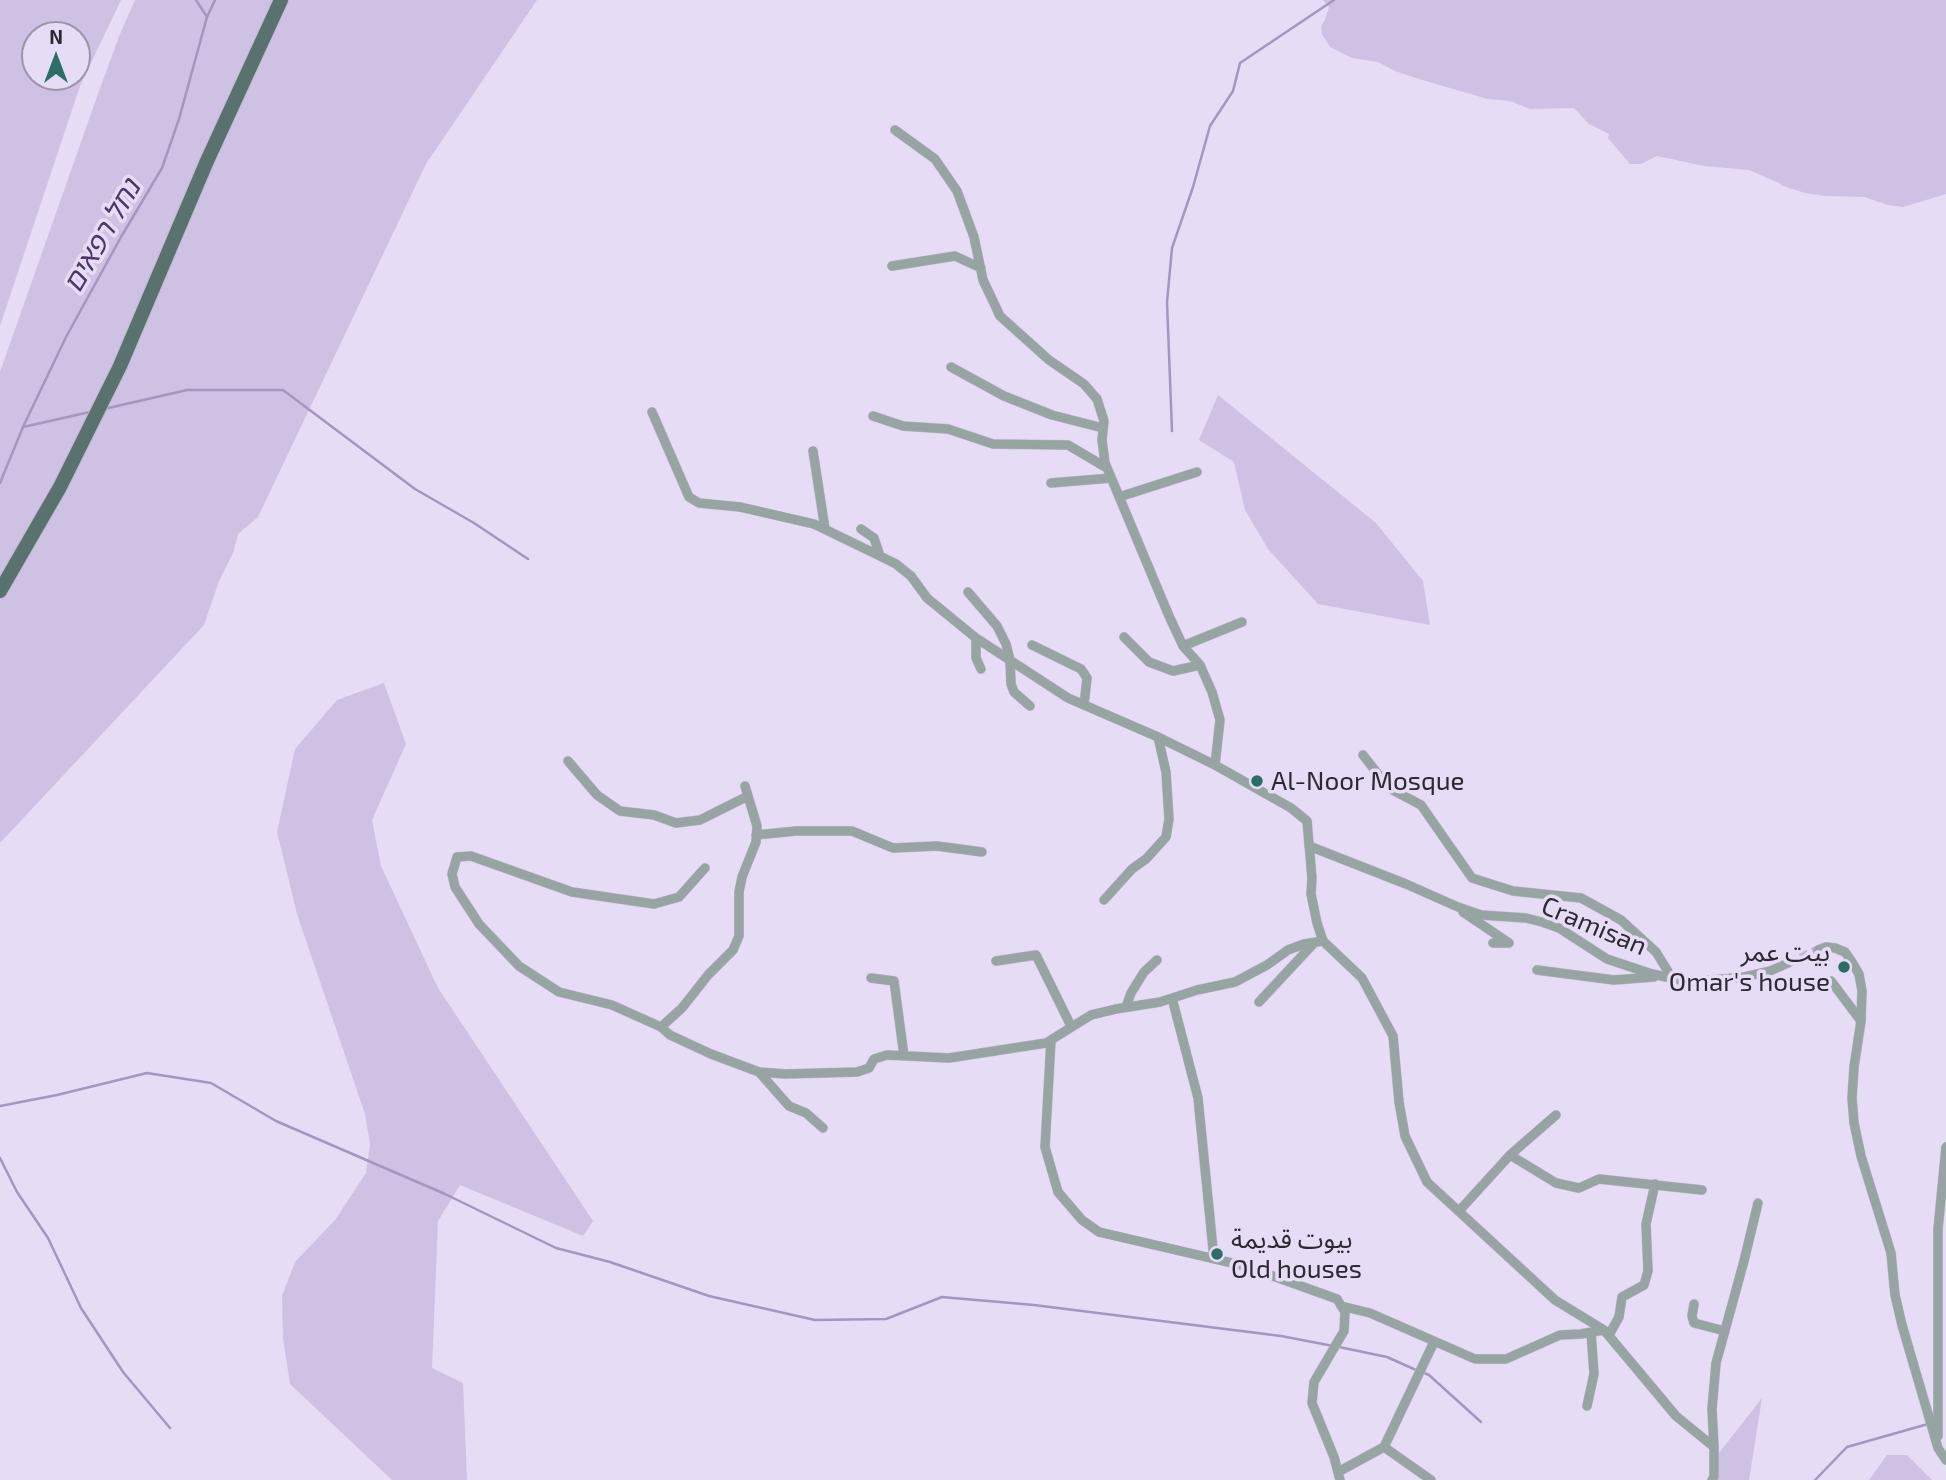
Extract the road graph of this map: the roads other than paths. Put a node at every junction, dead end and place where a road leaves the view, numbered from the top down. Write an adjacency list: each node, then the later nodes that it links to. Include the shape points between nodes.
1 (281, 0): 18 (main road, via 120,366 60,487)
2 (895, 130): 4 (street, via 934,159 957,191)
3 (892, 266): 4 (street, via 955,256)
4 (981, 268): 8 (street, via 1000,316 1084,384 1097,399)
5 (951, 367): 8 (street, via 1004,396)
6 (652, 412): 15 (street, via 689,497 699,503 740,506)
7 (873, 416): 10 (street, via 903,426 948,429 993,444 1068,445)
8 (1103, 428): 10 (street)
9 (813, 451): 15 (street)
10 (1107, 468): 12 (street)
11 (1197, 472): 14 (street)
12 (1111, 478): 13 (street); 14 (street)
13 (1051, 483)
14 (1119, 497): 24 (street)
15 (825, 529): 17 (street)
16 (861, 529): 17 (street, via 874,538)
17 (880, 556): 22 (street, via 911,576 927,598)
18 (0, 592)
19 (968, 592): 25 (street, via 997,626)
20 (1242, 622): 24 (street)
21 (1124, 637): 26 (street, via 1149,662 1173,671)
22 (976, 638): 25 (street); 27 (street)
23 (1032, 645): 28 (street, via 1082,669 1087,678)
24 (1183, 646): 26 (street)
25 (1010, 660): 28 (street); 29 (street, via 1014,692)
26 (1200, 665): 33 (street, via 1220,720)
27 (981, 669)
28 (1084, 705): 30 (street)
29 (1030, 706)
30 (1157, 737): 33 (street); 38 (street, via 1169,805 1166,837)
31 (1363, 755): 47 (street, via 1389,788 1421,805 1472,878 1513,891 1581,898 1621,920 1656,952)
32 (568, 761): 34 (street, via 597,796 620,811 676,823 700,820 747,791)
33 (1215, 765): 35 (street, via 1307,821)
34 (756, 835): 36 (street, via 852,831 892,848 937,846); 55 (street, via 739,892 739,936 733,950)
35 (1309, 846): 39 (street, Cramisan); 40 (street)
36 (982, 852)
37 (705, 868): 55 (street, via 679,897 654,904 572,891 471,856 457,857 452,874 454,887 479,924 519,966 559,992 612,1004)
38 (1104, 901)
39 (1453, 905): 41 (street, via 1509,943); 47 (street, Cramisan, via 1481,915 1542,922 1607,959)
40 (1319, 942): 50 (street, via 1288,950 1235,982); 51 (street); 66 (street, via 1362,978 1393,1037 1405,1136 1427,1182)
41 (1493, 943)
42 (1818, 950): 53 (street, via 1835,948 1852,962 1862,991)
43 (1157, 960): 52 (street, via 1144,972)
44 (996, 961): 54 (street, via 1036,955)
45 (1788, 962): 47 (street, Cramisan, via 1744,977 1690,982)
46 (1537, 970): 47 (street, via 1614,980)
47 (1667, 977)
48 (871, 978): 57 (street, via 894,981)
49 (1831, 981): 53 (street)
50 (1172, 998): 52 (street); 67 (street, via 1198,1098)
51 (1259, 1002)
52 (1126, 1007): 54 (street, via 1091,1015)
53 (1861, 1021): 77 (street, via 1854,1067 1854,1123 1891,1253 1902,1325)
54 (1072, 1026): 56 (street)
55 (660, 1027): 58 (street, via 691,1045)
56 (1051, 1040): 57 (street, via 949,1058); 67 (street, via 1045,1147 1058,1192 1099,1232)
57 (904, 1056): 58 (street, via 874,1059 869,1068 857,1072)
58 (759, 1072): 60 (street, via 789,1106)
59 (1556, 1115): 62 (street)
60 (823, 1128)
61 (1946, 1147): 77 (street, via 1938,1229)
62 (1510, 1155): 63 (street, via 1556,1183 1579,1188 1599,1178); 66 (street)
63 (1654, 1184): 64 (street); 72 (street, via 1646,1224 1646,1278 1622,1297 1619,1317)
64 (1702, 1190)
65 (1758, 1203): 70 (street)
66 (1459, 1211): 72 (street, via 1555,1300)
67 (1214, 1259): 69 (street, via 1338,1299)
68 (1694, 1304): 70 (street, via 1694,1323)
69 (1341, 1306): 73 (street, via 1370,1313); 79 (street, via 1344,1331 1314,1382 1312,1403)
70 (1725, 1331): 76 (street, via 1716,1363)
71 (1591, 1332): 72 (street); 73 (street, via 1560,1335 1506,1359 1475,1359); 74 (street, via 1594,1374)
72 (1606, 1333): 76 (street, via 1676,1416)
73 (1434, 1342): 75 (street)
74 (1587, 1406)
75 (1384, 1447): 79 (street); 80 (street)
76 (1714, 1447): 81 (street)
77 (1938, 1448): 78 (street)
78 (1946, 1460)
79 (1339, 1476)
80 (1431, 1480)
81 (1712, 1480)

